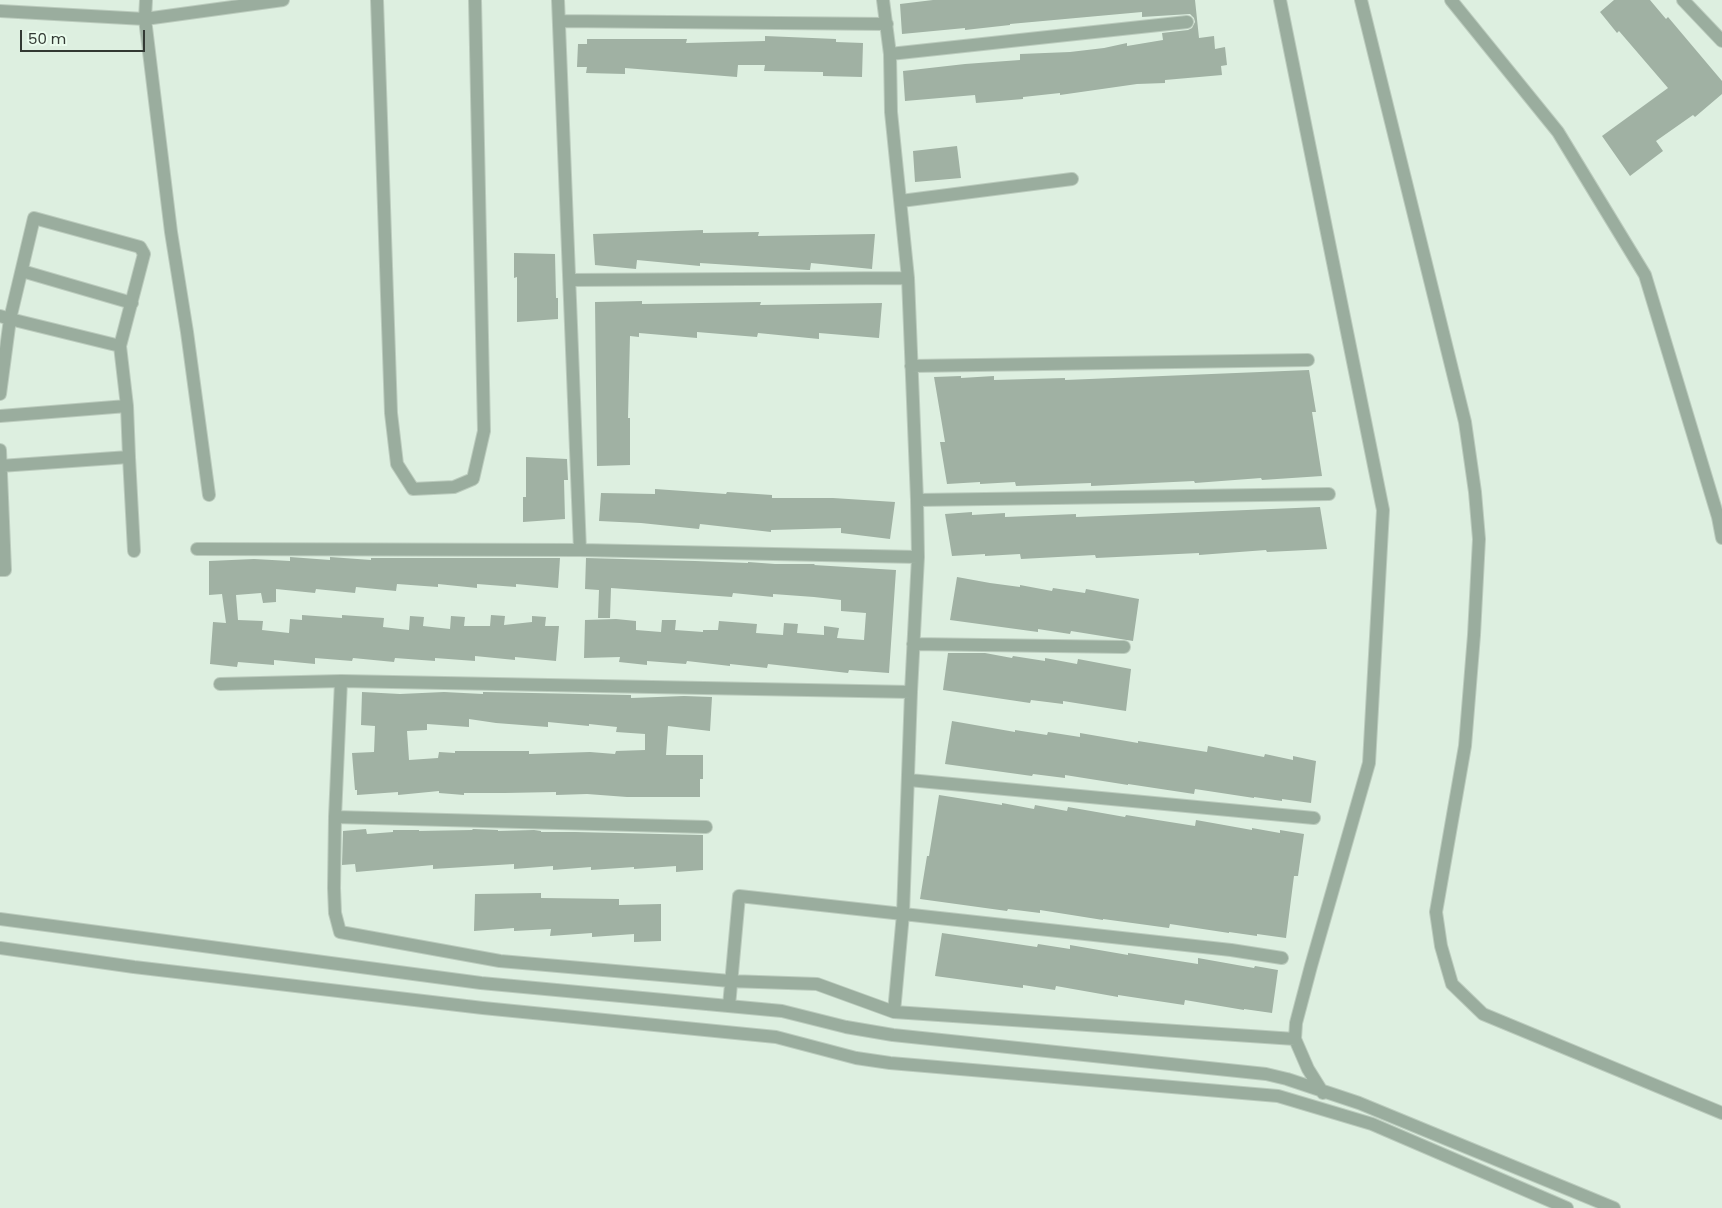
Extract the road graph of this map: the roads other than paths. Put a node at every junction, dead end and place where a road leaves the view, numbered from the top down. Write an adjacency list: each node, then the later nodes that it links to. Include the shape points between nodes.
1 (146, 0): 12 (street)
2 (283, 0): 12 (street)
3 (377, 0): 4 (street, via 391,413 397,464 413,489 454,488 473,479 484,431)
4 (475, 0)
5 (558, 0): 13 (street)
6 (883, 0): 15 (street)
7 (1280, 0): 59 (street, via 1383,510 1370,763 1304,991)
8 (1361, 0): 62 (street, via 1465,422 1476,502 1479,539 1465,746 1436,912 1452,984 1483,1014)
9 (1451, 0): 37 (street, via 1558,132 1645,275)
10 (1683, 0): 16 (street)
11 (0, 11): 12 (street)
12 (145, 19): 35 (street, via 171,232)
13 (560, 21): 15 (street); 22 (street)
14 (1188, 22): 17 (street)
15 (887, 24): 17 (street)
16 (1722, 41)
17 (890, 54): 19 (street, via 891,112)
18 (1072, 179): 19 (street)
19 (901, 201): 21 (street)
20 (22, 270): 23 (street); 23 (street, via 34,218 140,247 144,254); 24 (street)
21 (908, 278): 22 (street); 27 (street)
22 (570, 280): 39 (street)
23 (132, 303): 25 (street)
24 (5, 318): 25 (street); 28 (street)
25 (120, 346): 29 (street)
26 (1308, 360): 27 (street)
27 (911, 366): 36 (street)
28 (0, 394)
29 (127, 406): 30 (street); 32 (street)
30 (0, 416)
31 (0, 450): 33 (street)
32 (129, 457): 33 (street); 40 (street)
33 (0, 466): 42 (street, via 5,570)
34 (1329, 494): 36 (street)
35 (209, 495)
36 (918, 500): 41 (street)
37 (1722, 538)
38 (197, 549): 39 (street)
39 (580, 550): 41 (street)
40 (134, 551)
41 (918, 557): 43 (street)
42 (0, 570)
43 (913, 644): 44 (street); 47 (street)
44 (1124, 647)
45 (341, 680): 46 (street); 47 (street); 49 (street)
46 (220, 684)
47 (911, 692): 48 (street)
48 (909, 780): 50 (street); 52 (street)
49 (335, 817): 51 (street); 56 (street, via 335,913 340,932 500,961)
50 (1314, 818)
51 (706, 826)
52 (903, 914): 55 (street); 56 (street, via 739,896); 58 (street)
53 (0, 920): 57 (street, via 481,983)
54 (0, 948): 61 (street, via 483,1008 776,1037 856,1058 890,1063 1278,1096)
55 (1282, 958)
56 (730, 981): 57 (street); 58 (street, via 817,984)
57 (729, 1006): 60 (street, via 782,1011 894,1035 1266,1074)
58 (894, 1012): 59 (street)
59 (1295, 1039): 60 (street)
60 (1321, 1090): 61 (street); 64 (street)
61 (1332, 1112): 63 (street, via 1372,1124)
62 (1722, 1113)
63 (1567, 1208)
64 (1614, 1208)

